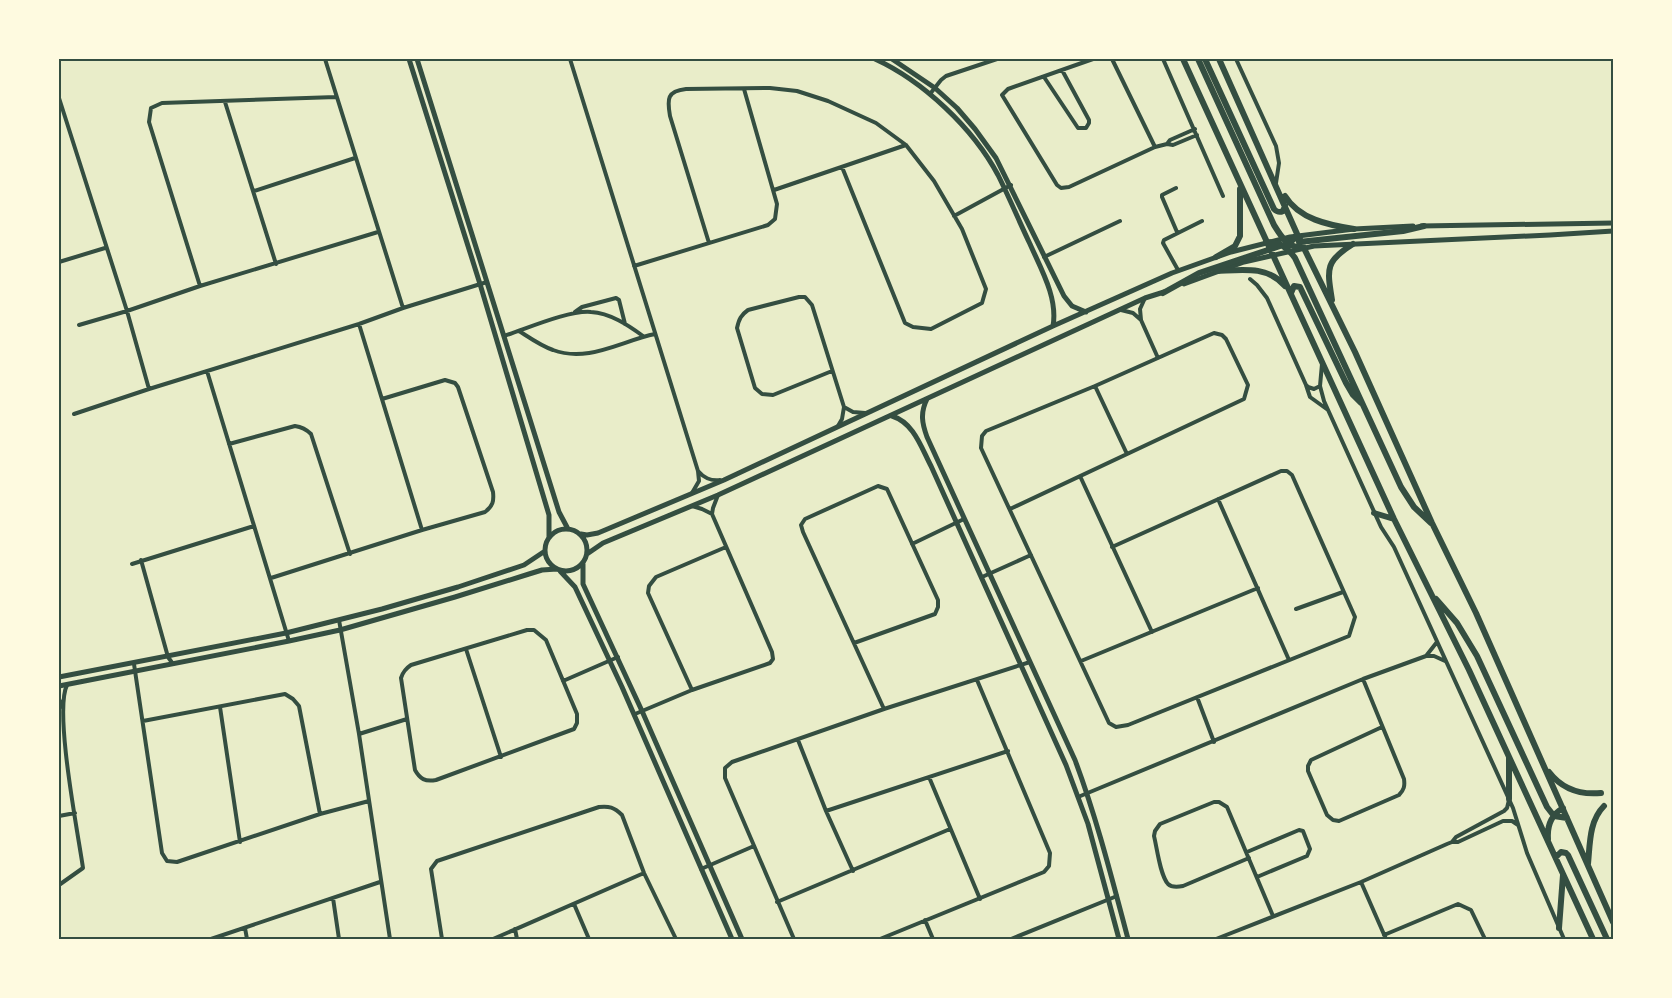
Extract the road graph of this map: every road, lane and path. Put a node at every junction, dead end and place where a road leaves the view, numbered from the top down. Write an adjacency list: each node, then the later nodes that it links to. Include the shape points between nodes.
1 (325, 59): 21 (street)
2 (409, 59): 67 (street)
3 (417, 59): 66 (street)
4 (570, 59): 62 (street)
5 (876, 59): 20 (street)
6 (892, 59): 19 (street)
7 (997, 59): 19 (street, via 946,76)
8 (1094, 59): 16 (street)
9 (1112, 59): 28 (street)
10 (1163, 59): 24 (street)
11 (1183, 59): 33 (main road)
12 (1198, 59): 55 (main road)
13 (1205, 59): 39 (main road, via 1274,208 1281,212)
14 (1220, 59): 31 (main road)
15 (1236, 59): 31 (street, via 1276,146 1279,163)
16 (1062, 70): 17 (street); 17 (street, via 1089,120 1086,128 1078,128)
17 (1044, 77): 28 (street, via 1008,89 1002,95 1061,188 1070,187)
18 (744, 88): 27 (street, via 797,91 828,101 876,123); 36 (street); 53 (street, via 675,90 668,104)
19 (935, 88): 20 (street); 32 (street, via 974,128)
20 (930, 94): 35 (street, via 973,139)
21 (336, 97): 23 (street); 29 (street)
22 (59, 98): 56 (street)
23 (225, 102): 37 (street); 68 (street, via 162,103 151,108 149,114)
24 (1195, 129): 25 (street); 26 (street)
25 (1197, 135): 26 (street, via 1173,145); 38 (street)
26 (1167, 144): 28 (street)
27 (906, 145): 30 (street); 40 (street, via 934,181)
28 (1154, 147)
29 (356, 158): 37 (street); 48 (street)
30 (842, 167): 36 (street); 40 (street, via 905,323 913,327 931,329 982,303 986,288)
31 (1276, 182): 39 (main road); 46 (main road, via 1290,206 1299,212)
32 (1011, 185): 35 (street); 58 (street)
33 (1240, 185): 51 (main road); 59 (main road, via 1240,236 1235,246)
34 (1176, 188): 49 (street, via 1162,197)
35 (1004, 189): 40 (street); 82 (street, via 1053,299)
36 (774, 190): 53 (street, via 777,211 775,219 768,225)
37 (254, 191): 61 (street)
38 (1223, 196)
39 (1286, 206): 52 (main road)
40 (954, 216)
41 (1120, 221): 58 (street)
42 (1202, 221): 49 (street)
43 (1550, 223): 44 (street); 45 (street); 50 (street)
44 (1613, 223)
45 (1424, 226): 46 (street); 52 (main road)
46 (1354, 229): 52 (street)
47 (1613, 231): 50 (street)
48 (378, 232): 61 (street); 72 (street)
49 (1177, 232): 63 (street, via 1166,237 1163,243)
50 (1550, 235): 54 (street)
51 (1266, 242): 55 (main road); 57 (main road); 59 (street)
52 (1301, 242): 54 (street); 55 (main road, via 1296,239); 55 (main road, via 1297,248); 73 (main road)
53 (709, 243): 62 (street)
54 (1354, 244): 73 (main road, via 1338,254 1330,265 1328,280)
55 (1286, 245): 57 (main road); 97 (main road, via 1298,262)
56 (105, 248): 60 (street); 75 (street)
57 (1272, 252): 64 (street); 69 (main road, via 1241,258 1199,273); 70 (main road)
58 (1044, 257): 76 (street, via 1064,296 1072,306)
59 (1216, 257): 63 (street)
60 (59, 262)
61 (276, 264): 68 (street)
62 (634, 266): 84 (street)
63 (1178, 270): 76 (street)
64 (1216, 271): 69 (street); 70 (main road, via 1266,272 1275,276)
65 (1250, 279): 91 (street, via 1267,298)
66 (487, 282): 67 (street); 85 (street)
67 (480, 284): 72 (street); 124 (street, via 549,514)
68 (200, 286): 75 (street)
69 (1163, 293): 71 (street)
70 (1291, 293): 88 (main road); 97 (main road, via 1294,286 1300,287 1349,390)
71 (1146, 298): 74 (street); 78 (street, via 1140,309)
72 (402, 308): 79 (street)
73 (1333, 309): 119 (main road)
74 (1120, 310): 78 (street, via 1133,313); 96 (street)
75 (127, 311): 81 (street); 94 (street)
76 (1086, 312): 82 (street)
77 (573, 314): 80 (street, via 592,312); 80 (street, via 582,307 616,298); 83 (street)
78 (1141, 320): 87 (street)
79 (359, 324): 89 (street); 95 (street)
80 (626, 324): 86 (street)
81 (79, 325)
82 (1053, 326): 100 (street)
83 (519, 331): 85 (street); 86 (street, via 551,350 572,354 594,353)
84 (655, 334): 86 (street); 106 (street)
85 (504, 336): 121 (street, via 559,512)
86 (643, 336)
87 (1158, 358): 92 (street); 105 (street, via 1214,333 1222,335 1248,385 1247,392 1244,399)
88 (1322, 363): 93 (street); 117 (main road)
89 (207, 371): 94 (street); 104 (street)
90 (832, 371): 90 (street, via 812,305 805,297 748,310 738,320 755,388 762,394 773,395); 98 (street)
91 (1306, 385): 93 (street, via 1311,389); 99 (street, via 1310,397)
92 (1095, 386): 105 (street); 113 (street, via 986,431 982,436 980,448)
93 (1320, 386): 99 (street)
94 (149, 389): 101 (street)
95 (382, 399): 122 (street); 122 (street, via 445,380 455,383 493,492 492,505 485,512)
96 (927, 399): 102 (street); 116 (street, via 921,414 922,422)
97 (1363, 405): 119 (main road, via 1405,494)
98 (844, 407): 100 (street, via 859,414); 103 (street)
99 (1328, 410): 114 (street)
100 (867, 413): 103 (street)
101 (74, 414)
102 (891, 416): 110 (street); 118 (street, via 904,421 910,428)
103 (838, 426): 108 (street)
104 (229, 444): 120 (street); 129 (street, via 295,426 312,434)
105 (1127, 454): 107 (street)
106 (698, 471): 108 (street, via 710,480); 109 (street, via 697,485)
107 (1080, 476): 113 (street); 127 (street)
108 (724, 480): 109 (street)
109 (691, 494): 123 (street, via 598,532)
110 (718, 495): 112 (street); 115 (street)
111 (1218, 499): 127 (street); 139 (street); 140 (street, via 1280,471 1287,471 1292,475)
112 (692, 506): 115 (street); 130 (street, via 603,543)
113 (1010, 509): 131 (street)
114 (1374, 513): 117 (main road); 148 (street, via 1394,547)
115 (712, 514): 126 (street)
116 (964, 519): 118 (street); 136 (street)
117 (1394, 519): 141 (main road)
118 (957, 522): 125 (street); 137 (street)
119 (1432, 523): 188 (main road, via 1476,612)
120 (254, 526): 132 (street); 138 (street)
121 (568, 529): 123 (street); 124 (street)
122 (422, 530): 129 (street)
123 (580, 534): 130 (street, via 586,543)
124 (549, 537): 128 (street)
125 (912, 544): 149 (street, via 938,600 935,614); 149 (street, via 887,489 878,486 805,519 803,532)
126 (726, 547): 169 (street, via 656,577 649,586 648,593); 169 (street, via 772,652 772,659 770,663)
127 (1112, 547): 145 (street)
128 (545, 551): 135 (street, via 548,562); 143 (street, via 524,565)
129 (350, 554): 138 (street)
130 (587, 554): 134 (street)
131 (1031, 554): 136 (street); 156 (street)
132 (141, 560): 133 (street); 152 (street)
133 (132, 564)
134 (582, 564): 135 (street, via 572,571); 153 (street, via 583,584)
135 (558, 570): 144 (street, via 542,570); 155 (street, via 575,587)
136 (989, 574): 137 (street); 158 (street)
137 (982, 577): 161 (street)
138 (271, 578): 146 (street)
139 (1258, 588): 145 (street); 154 (street)
140 (1343, 592): 142 (street); 154 (street, via 1355,617 1349,636)
141 (1432, 594): 186 (main road); 201 (main road, via 1458,623 1472,648)
142 (1296, 609)
143 (339, 620): 144 (street); 146 (street)
144 (340, 630): 147 (street); 180 (street)
145 (1152, 632): 156 (street)
146 (286, 633): 147 (street); 152 (street)
147 (289, 641): 160 (street)
148 (1437, 642): 151 (street); 157 (street)
149 (854, 643): 173 (street)
150 (466, 649): 166 (street, via 534,630 546,640); 177 (street, via 406,668 401,678); 187 (street)
151 (1426, 656): 157 (street); 164 (street)
152 (168, 657): 159 (street); 160 (street)
153 (618, 657): 155 (street); 174 (street)
154 (1289, 660): 170 (street)
155 (610, 661): 166 (street); 176 (street)
156 (1081, 661): 170 (street, via 1109,724 1128,725)
157 (1446, 661): 193 (street)
158 (1030, 662): 161 (street); 190 (street)
159 (134, 664): 162 (street); 163 (street)
160 (173, 664): 162 (street)
161 (1022, 666): 165 (street); 192 (street)
162 (135, 671): 167 (street); 178 (street)
163 (60, 677)
164 (1363, 679): 179 (street); 184 (street)
165 (977, 680): 173 (street); 185 (street)
166 (563, 681): 187 (street, via 577,714 578,723 574,729)
167 (67, 684): 168 (street); 175 (street, via 63,695)
168 (59, 686)
169 (692, 690): 174 (street)
170 (1197, 697): 184 (street)
171 (59, 699): 175 (street)
172 (220, 707): 178 (street); 199 (street, via 285,694 293,699 299,706); 205 (street)
173 (884, 709): 183 (street)
174 (642, 711): 176 (street); 213 (street)
175 (64, 712): 181 (street)
176 (634, 714): 214 (street)
177 (407, 719): 180 (street); 187 (street, via 414,770 423,780 436,780)
178 (143, 720): 205 (street, via 162,853 168,861 177,862)
179 (1382, 728): 179 (street, via 1404,779 1403,791 1339,821 1333,820 1327,815 1308,771 1311,760)
180 (358, 734): 194 (street)
181 (64, 736): 182 (street); 198 (street)
182 (59, 737)
183 (798, 740): 197 (street); 208 (street, via 732,762 725,768 725,778)
184 (1214, 742): 190 (street)
185 (1008, 752): 189 (street); 225 (street, via 1050,853 1049,866 1044,872)
186 (1509, 755): 193 (main road); 207 (main road)
187 (501, 757)
188 (1542, 764): 191 (main road, via 1566,787 1583,793); 196 (main road)
189 (929, 777): 197 (street); 204 (street)
190 (1087, 792): 192 (street); 222 (street)
191 (1601, 794)
192 (1078, 797): 224 (street)
193 (1509, 799): 203 (street); 206 (street, via 1504,811 1454,837)
194 (369, 801): 199 (street); 219 (street)
195 (1604, 806): 212 (main road, via 1595,818)
196 (1563, 808): 201 (main road); 202 (main road)
197 (826, 811): 215 (street)
198 (75, 813): 200 (street); 221 (street, via 83,868)
199 (320, 814): 205 (street)
200 (59, 816)
201 (1554, 816): 202 (main road); 207 (main road, via 1548,831)
202 (1567, 818): 212 (main road)
203 (1520, 826): 206 (street, via 1512,821 1503,821); 232 (street, via 1527,853)
204 (950, 829): 215 (street); 225 (street)
205 (240, 842)
206 (1452, 842): 220 (street)
207 (1549, 842): 210 (main road)
208 (754, 846): 213 (street); 226 (street)
209 (1247, 852): 211 (street); 211 (street, via 1227,807 1219,802 1160,824 1155,831 1164,877 1172,887 1183,886); 218 (street, via 1303,831 1310,849 1307,856)
210 (1556, 857): 217 (main road); 260 (main road, via 1561,852 1568,856)
211 (1249, 858): 218 (street)
212 (1587, 865): 230 (main road)
213 (709, 866): 214 (street); 247 (street)
214 (701, 869): 246 (street)
215 (853, 871): 226 (street)
216 (644, 873): 227 (street); 241 (street, via 622,814 615,808 599,807 437,861 431,869); 245 (street)
217 (1563, 874): 232 (main road); 259 (main road)
218 (1257, 877): 228 (street)
219 (380, 882): 223 (street); 240 (street)
220 (1361, 882): 228 (street); 236 (street)
221 (59, 885)
222 (1117, 896): 224 (street); 254 (street)
223 (333, 898): 231 (street); 239 (street)
224 (1108, 898): 235 (street); 253 (street)
225 (980, 899): 229 (street)
226 (777, 902): 248 (street)
227 (574, 904): 233 (street); 244 (street)
228 (1274, 916): 234 (street)
229 (925, 920): 249 (street); 250 (street)
230 (1613, 922)
231 (245, 928): 237 (street); 238 (street)
232 (1559, 928): 258 (street)
233 (515, 929): 242 (street); 243 (street)
234 (1232, 933): 255 (street); 256 (street)
235 (1023, 934): 251 (street); 252 (street)
236 (1385, 937): 257 (street, via 1458,904 1471,910)
237 (211, 939)
238 (247, 939)
239 (339, 939)
240 (390, 939)
241 (442, 939)
242 (493, 939)
243 (517, 939)
244 (589, 939)
245 (676, 939)
246 (732, 939)
247 (742, 939)
248 (794, 939)
249 (880, 939)
250 (933, 939)
251 (1011, 939)
252 (1025, 939)
253 (1118, 939)
254 (1128, 939)
255 (1216, 939)
256 (1235, 939)
257 (1485, 939)
258 (1564, 939)
259 (1593, 939)
260 (1607, 939)

